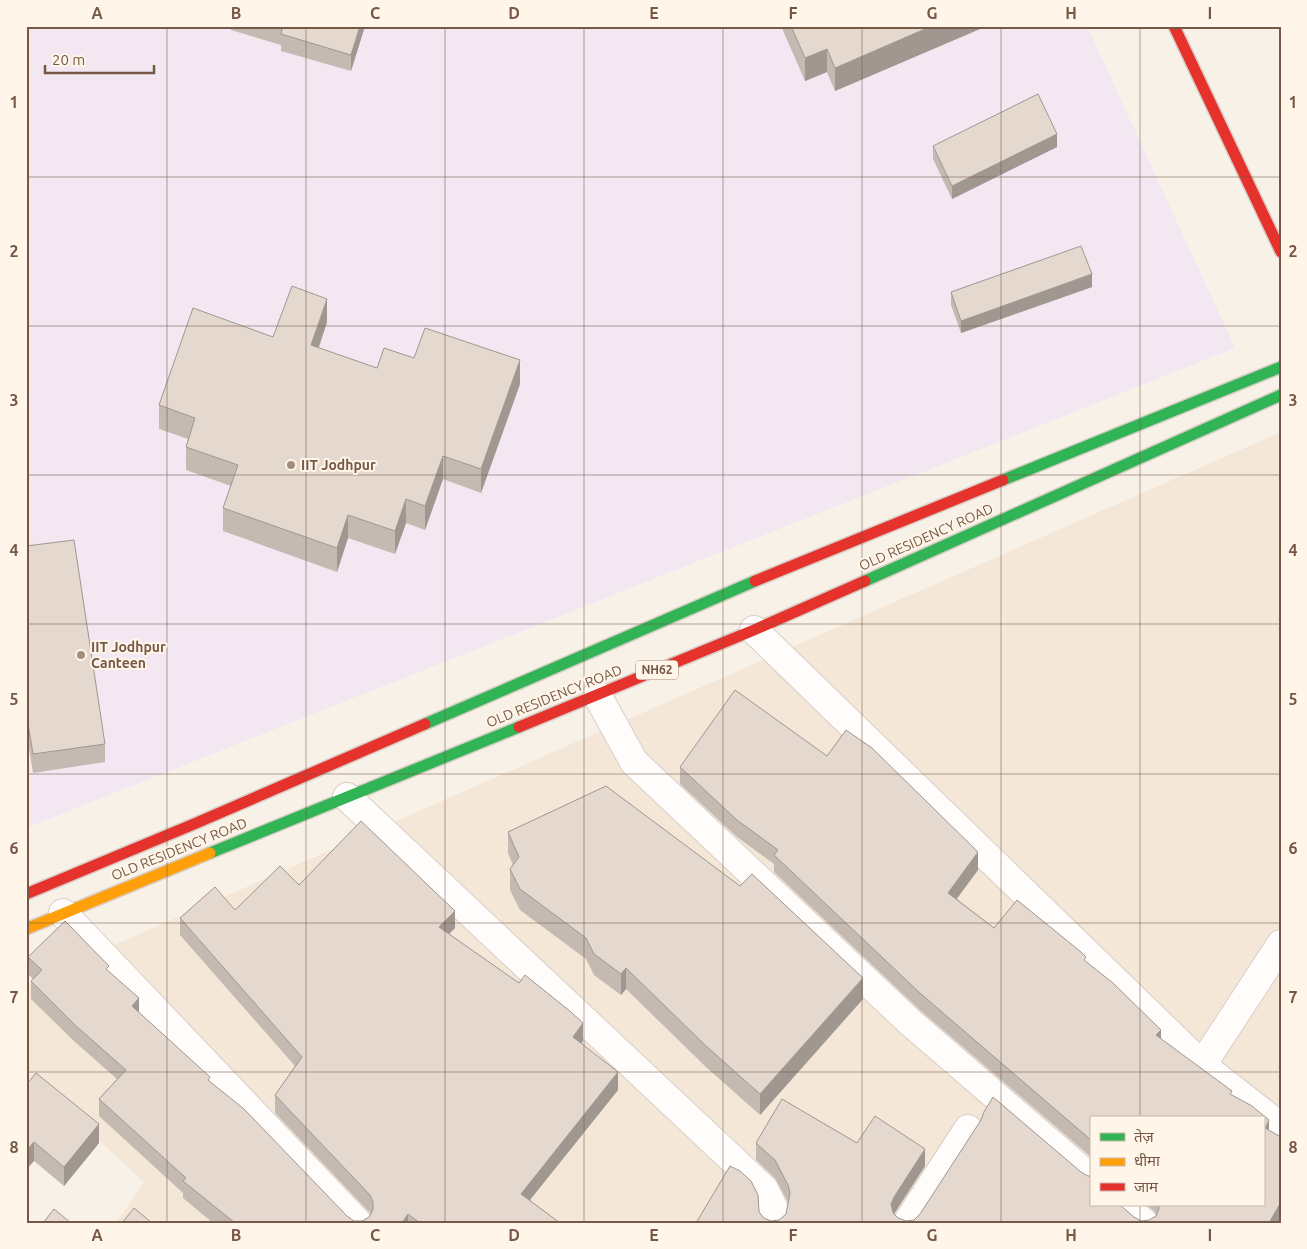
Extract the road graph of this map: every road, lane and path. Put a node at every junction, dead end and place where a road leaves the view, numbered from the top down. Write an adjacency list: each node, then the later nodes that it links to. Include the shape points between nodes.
1 (1174, 26): 2 (main road)
2 (1281, 252)
3 (1281, 367): 8 (main road, OLD RESIDENCY ROAD, via 736,589)
4 (1281, 395): 5 (main road, OLD RESIDENCY ROAD / NH62)
5 (754, 630): 6 (main road, OLD RESIDENCY ROAD / NH62); 12 (street)
6 (597, 694): 7 (main road, OLD RESIDENCY ROAD / NH62); 15 (street, via 634,762 911,1023)
7 (348, 797): 9 (main road, OLD RESIDENCY ROAD / NH62); 18 (street, via 764,1189 774,1209)
8 (26, 894)
9 (63, 913): 10 (main road, OLD RESIDENCY ROAD / NH62); 17 (street)
10 (26, 929)
11 (1281, 944): 12 (street)
12 (1202, 1065): 13 (street)
13 (1281, 1127)
14 (968, 1129): 19 (street)
15 (1090, 1177)
16 (1124, 1206): 20 (street)
17 (358, 1223)
18 (773, 1223)
19 (907, 1223)
20 (1144, 1223)

